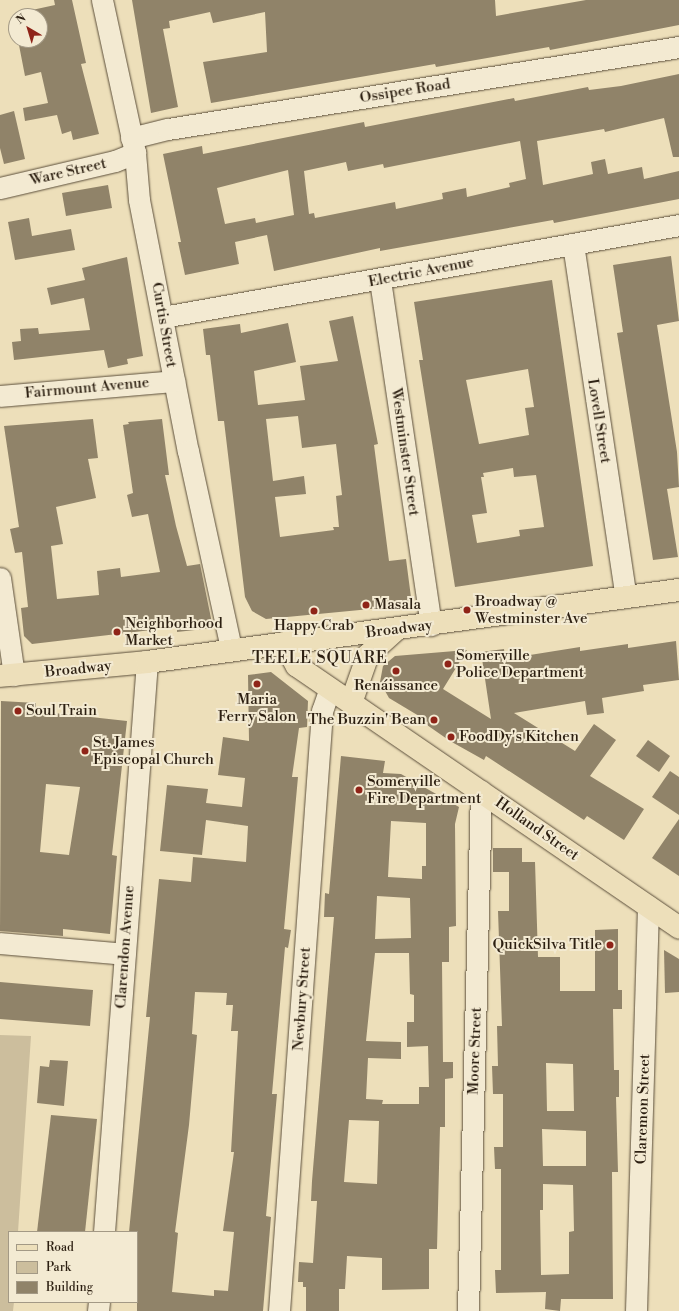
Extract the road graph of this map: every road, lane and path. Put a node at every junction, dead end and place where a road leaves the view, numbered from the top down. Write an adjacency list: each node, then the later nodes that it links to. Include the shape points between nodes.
1 (102, 0): 3 (street, Curtis Street)
2 (679, 47): 3 (street, Ossipee Road, via 168,129)
3 (133, 145): 4 (street, Ware Street, via 115,161); 8 (street, Curtis Street, via 139,200)
4 (0, 188)
5 (679, 226): 6 (street, Electric Avenue)
6 (573, 244): 7 (street, Electric Avenue); 13 (street, Lovell Street)
7 (380, 280): 8 (street, Electric Avenue); 14 (street, Westminster Street)
8 (163, 317): 9 (street, Curtis Street)
9 (174, 381): 10 (street, Fairmount Avenue); 17 (street, Curtis Street)
10 (0, 396)
11 (0, 578): 19 (street)
12 (679, 590): 13 (main road, Broadway)
13 (626, 597): 14 (main road, Broadway)
14 (431, 624): 15 (main road, Broadway)
15 (398, 629): 16 (main road, Broadway); 21 (main road, via 368,655)
16 (284, 643): 17 (main road, Broadway); 20 (main road, Holland Street, via 296,666)
17 (231, 649): 18 (main road, Broadway)
18 (147, 662): 19 (main road, Broadway); 26 (street, Clarendon Avenue)
19 (7, 675)
20 (330, 688): 21 (main road, Holland Street); 28 (street, Newbury Street, via 322,711)
21 (351, 703): 22 (main road, Holland Street)
22 (481, 791): 23 (main road, Holland Street); 29 (street, Moore Street)
23 (648, 906): 24 (main road, Holland Street); 30 (street, Claremon Street)
24 (679, 928)
25 (0, 943): 26 (street)
26 (125, 954): 27 (street, Clarendon Avenue)
27 (104, 1231)
28 (279, 1311)
29 (468, 1311)
30 (636, 1311)

